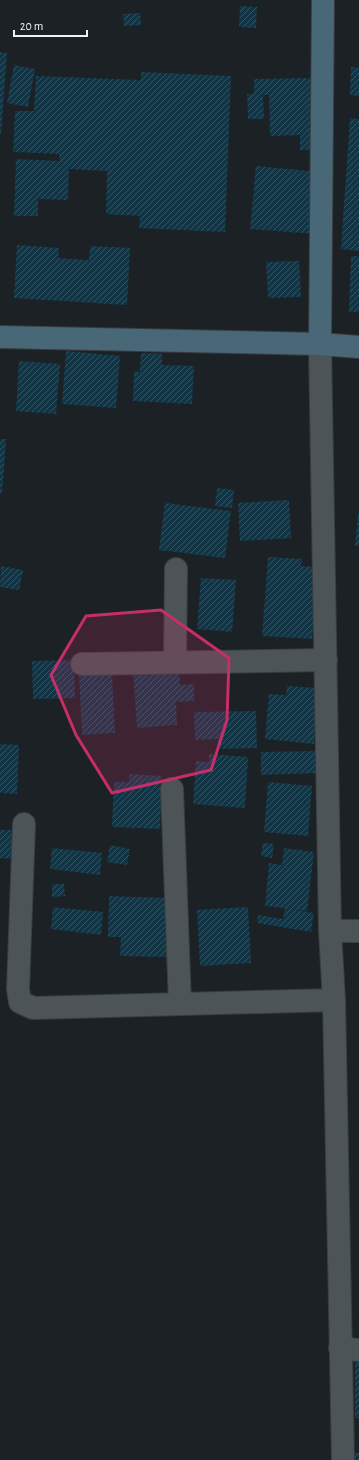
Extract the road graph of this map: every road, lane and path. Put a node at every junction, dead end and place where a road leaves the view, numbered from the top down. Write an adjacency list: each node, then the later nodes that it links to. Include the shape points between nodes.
1 (323, 0): 3 (street)
2 (0, 337): 3 (street)
3 (320, 344): 4 (street); 6 (street)
4 (359, 346)
5 (176, 569): 7 (street)
6 (326, 660): 7 (street); 11 (street)
7 (175, 662): 8 (street)
8 (82, 664)
9 (172, 789): 14 (street)
10 (24, 824): 14 (street, via 18,990 20,1002 33,1008)
11 (330, 931): 12 (street); 13 (street)
12 (359, 932)
13 (334, 1000): 14 (street); 15 (street)
14 (180, 1004)
15 (349, 1349): 16 (street)
16 (343, 1460)

